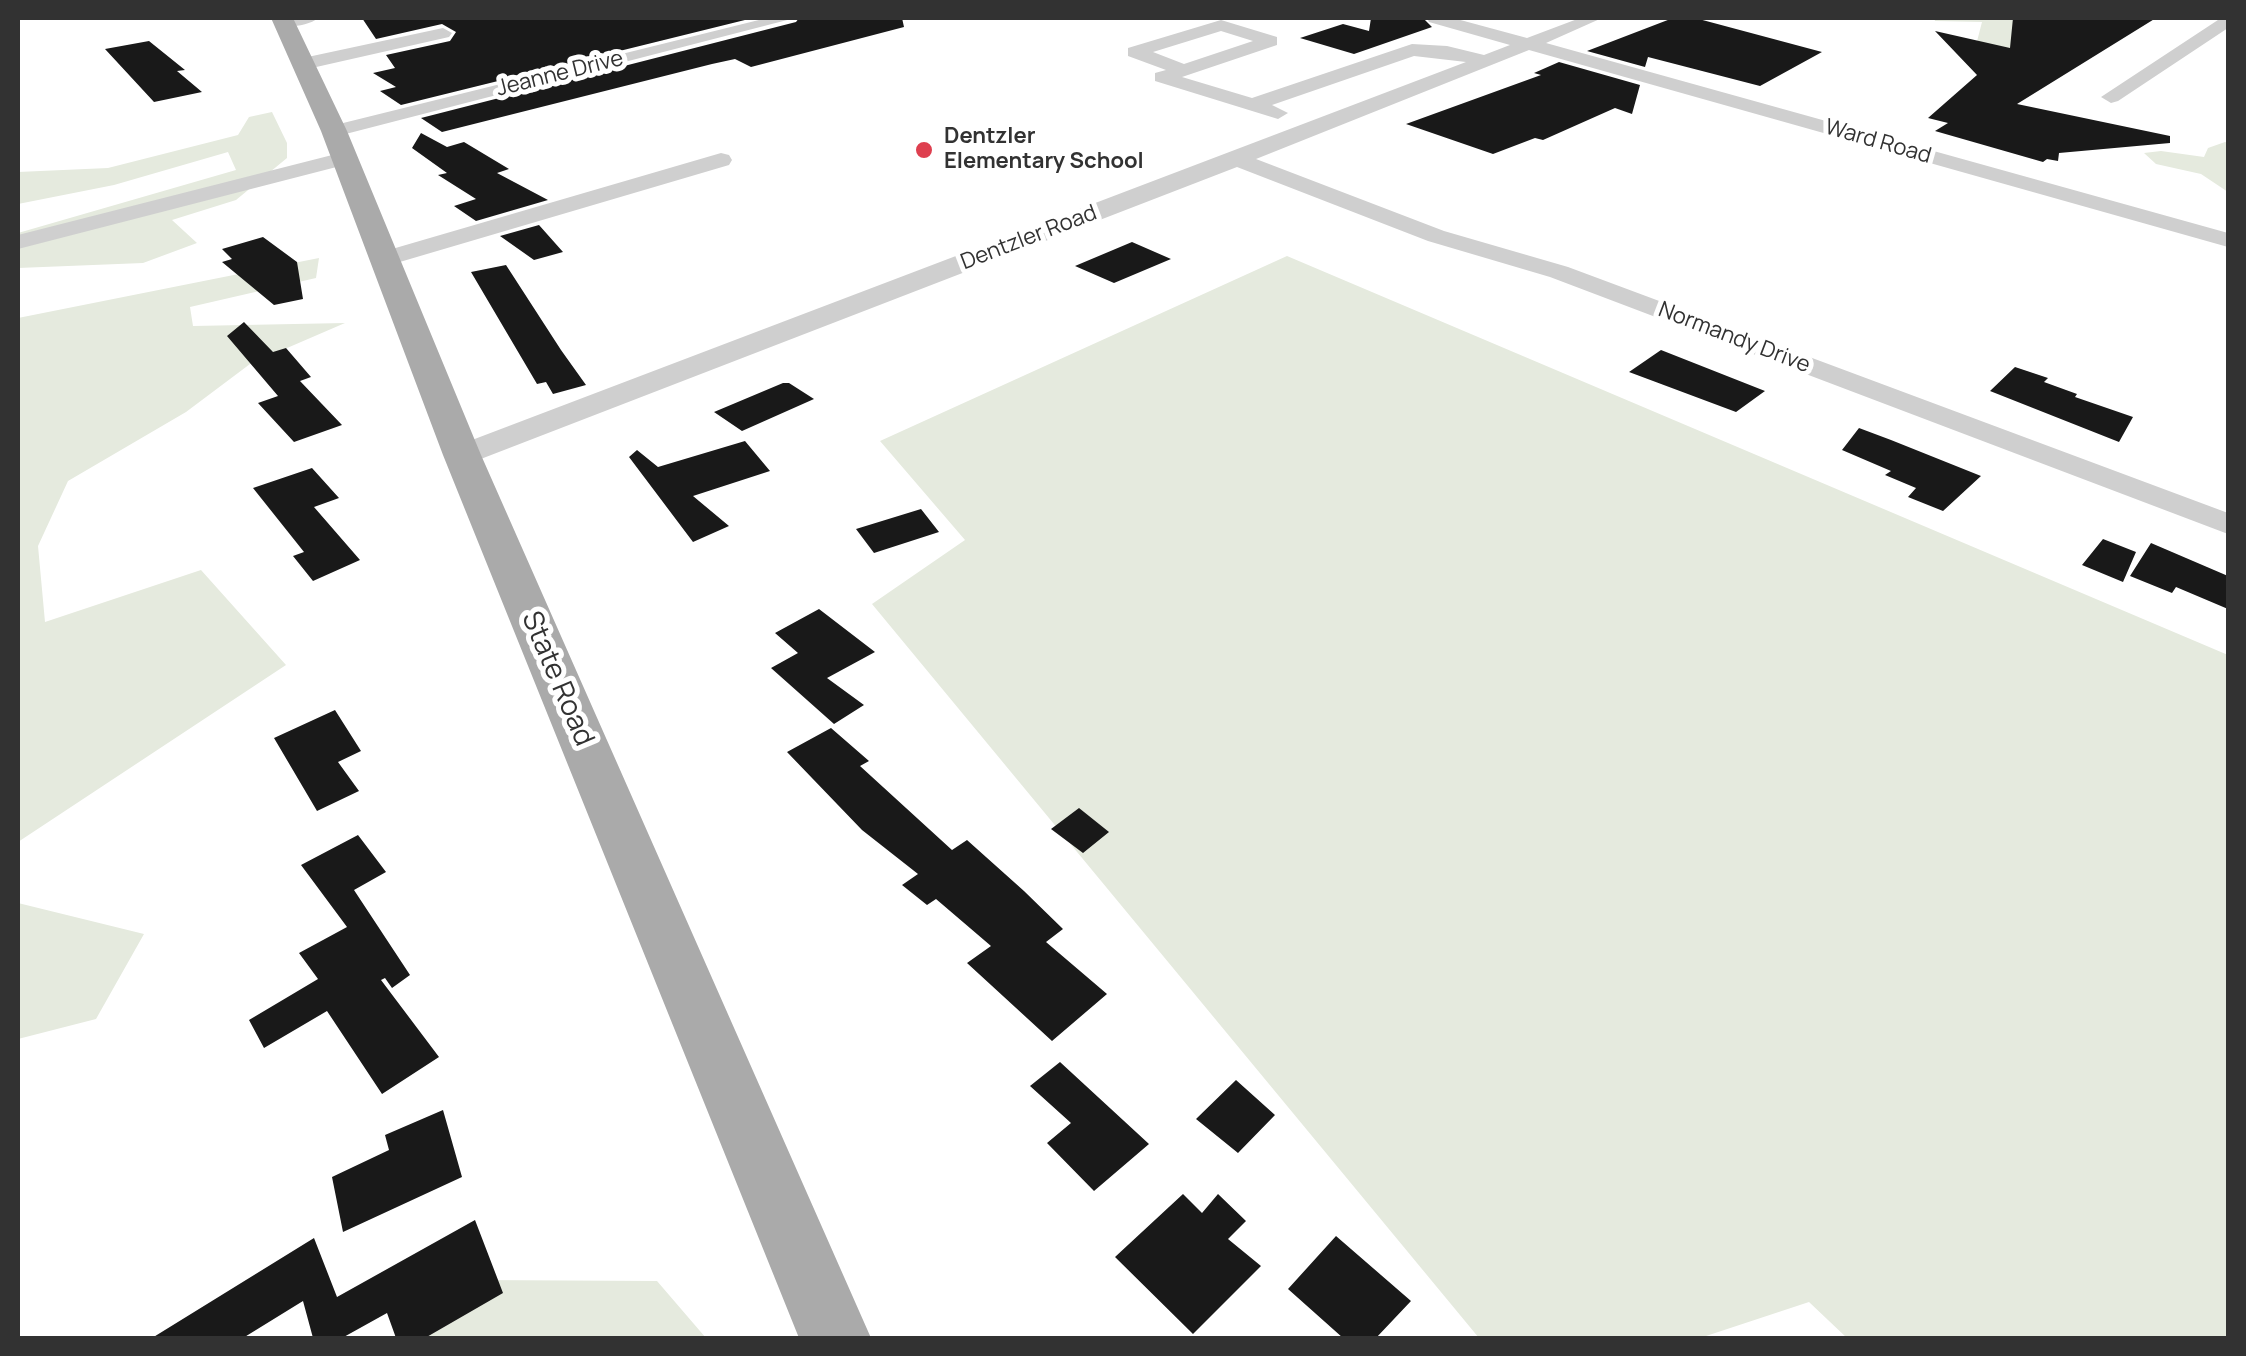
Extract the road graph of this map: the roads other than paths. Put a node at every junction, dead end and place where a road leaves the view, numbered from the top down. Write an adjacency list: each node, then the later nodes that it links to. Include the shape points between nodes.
1 (786, 18): 14 (street, Jeanne Drive)
2 (1435, 18): 7 (street, Ward Road)
3 (1594, 18): 7 (street, Dentzler Road)
4 (292, 19): 9 (main road, State Road)
5 (2228, 21): 11 (street)
6 (443, 33): 9 (street)
7 (1527, 44): 8 (street, Dentzler Road); 17 (street, Ward Road)
8 (1486, 61): 12 (street, via 1412,50); 13 (street, Dentzler Road)
9 (303, 64): 14 (main road, State Road)
10 (1184, 70): 10 (street, via 1271,41 1221,26 1135,52); 12 (street, via 1162,77)
11 (2111, 97)
12 (1255, 104): 13 (street)
13 (1318, 127): 15 (street, Dentzler Road)
14 (339, 144): 18 (street, Jeanne Drive); 19 (main road, State Road)
15 (1237, 159): 20 (street, Dentzler Road); 21 (street, Normandy Drive, via 1436,236 1559,272)
16 (721, 160): 19 (street)
17 (2228, 240)
18 (18, 242)
19 (384, 259): 20 (main road, State Road)
20 (462, 454): 22 (main road, State Road)
21 (2228, 524)
22 (835, 1338)

